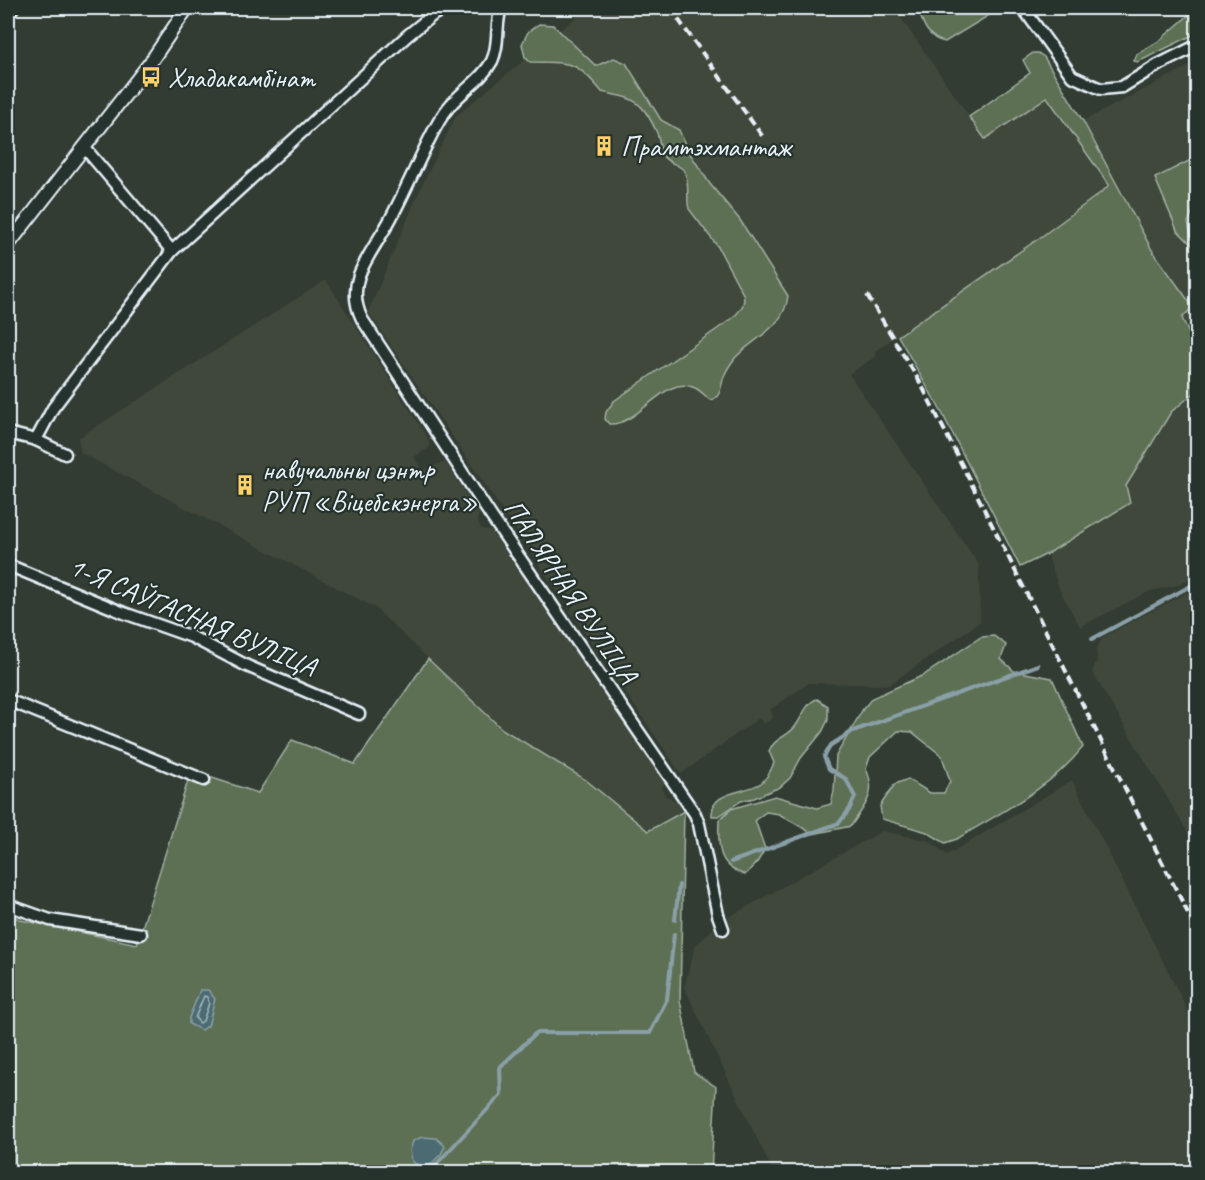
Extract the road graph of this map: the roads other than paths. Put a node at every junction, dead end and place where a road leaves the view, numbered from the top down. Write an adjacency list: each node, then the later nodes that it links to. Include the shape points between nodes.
1 (13, 8): 6 (street)
2 (187, 8): 8 (street, via 150,63)
3 (446, 8): 10 (street, via 408,35)
4 (501, 8): 19 (street, ПАЛЯРНАЯ ВУЛІЦА, via 492,61 441,117 359,275 357,309 491,516 695,814)
5 (1023, 8): 7 (street, via 1072,76 1101,89 1122,87)
6 (8, 13)
7 (1197, 45)
8 (84, 147): 9 (street); 10 (street)
9 (8, 245)
10 (172, 251): 12 (street, via 53,408)
11 (8, 433): 12 (street)
12 (36, 441): 13 (street)
13 (65, 454)
14 (8, 565): 16 (street, 1-Я САЎГАСНАЯ ВУЛІЦА, via 192,637)
15 (8, 700): 17 (street)
16 (359, 714)
17 (204, 780)
18 (8, 905): 20 (street, via 50,920)
19 (723, 929)
20 (141, 934)

